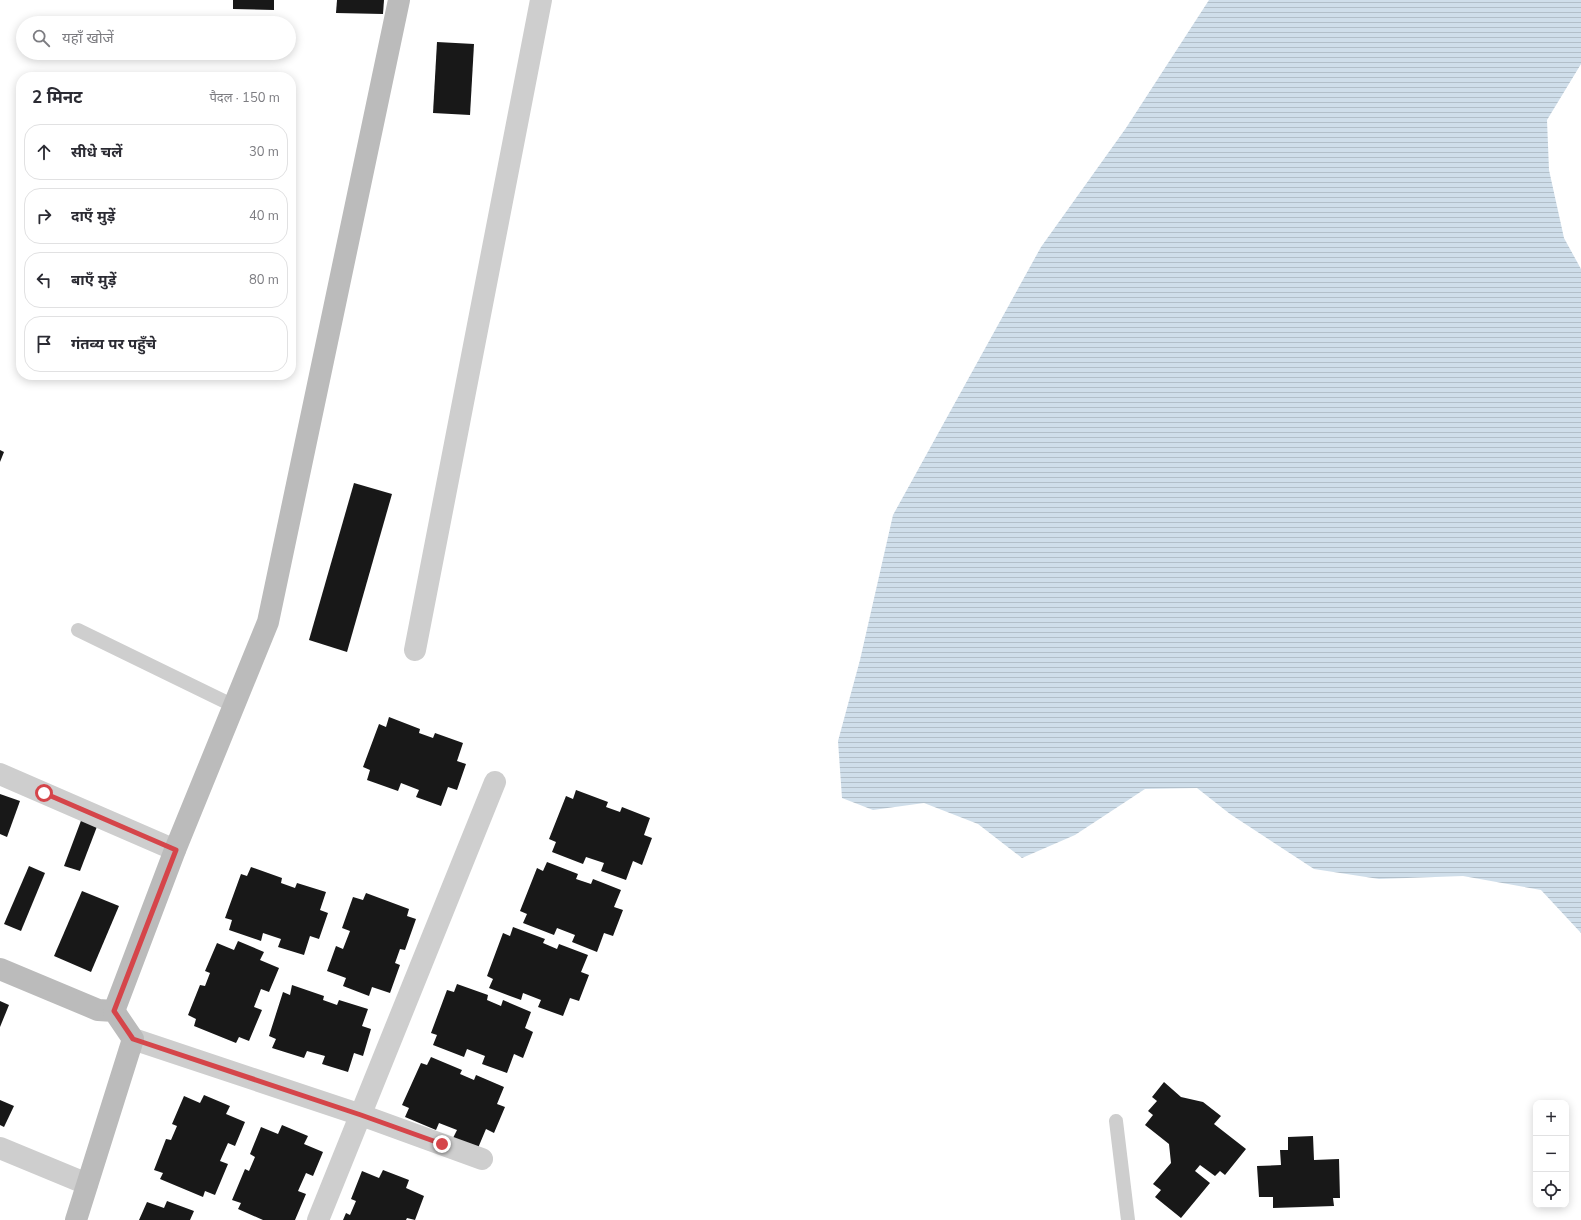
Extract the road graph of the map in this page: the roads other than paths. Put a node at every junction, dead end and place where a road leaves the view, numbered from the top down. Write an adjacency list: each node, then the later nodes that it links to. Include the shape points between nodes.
1 (398, 0): 5 (street, via 268,622)
2 (541, 0): 4 (street)
3 (78, 630): 5 (lane)
4 (415, 650)
5 (234, 706): 8 (street)
6 (0, 774): 8 (street)
7 (495, 782): 12 (street)
8 (176, 850): 10 (street)
9 (0, 970): 10 (street, via 98,1010)
10 (114, 1011): 11 (street)
11 (133, 1039): 12 (street); 16 (street)
12 (361, 1115): 15 (street); 18 (street)
13 (1116, 1121): 19 (lane)
14 (0, 1148): 16 (street)
15 (482, 1159)
16 (87, 1184): 17 (street)
17 (76, 1220)
18 (318, 1220)
19 (1128, 1220)

